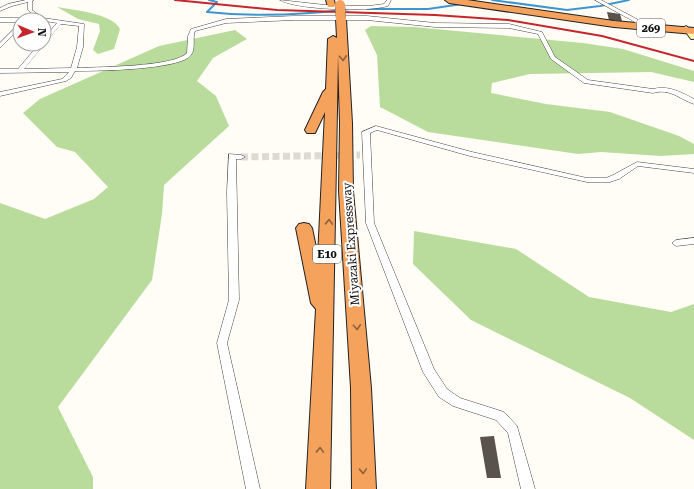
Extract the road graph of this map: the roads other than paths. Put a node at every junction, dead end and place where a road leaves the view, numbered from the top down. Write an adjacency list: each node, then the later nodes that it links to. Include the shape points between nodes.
1 (282, 0): 2 (street, via 313,7 371,7 386,5)
2 (389, 0)
3 (449, 0): 11 (highway, 269, via 614,24)
4 (597, 0): 11 (street)
5 (31, 1): 7 (street, via 10,5); 10 (street, via 30,10 36,16)
6 (335, 8): 20 (highway, Miyazaki Expressway / E10); 32 (highway, Miyazaki Expressway / E10, one-way to 32, via 346,123 346,191 361,388)
7 (0, 10)
8 (0, 20): 9 (street)
9 (12, 20)
10 (60, 22): 13 (street); 17 (street, via 82,25)
11 (645, 26): 12 (highway, 269)
12 (691, 31)
13 (52, 32)
14 (12, 33): 15 (street)
15 (0, 46)
16 (35, 52): 18 (street)
17 (75, 69): 18 (street); 21 (street, via 68,79); 22 (street, via 116,69 175,62 187,57 193,30 226,21 367,18 435,25 510,26 540,32 553,58 586,82 653,91 664,89 674,91)
18 (20, 70): 19 (street)
19 (0, 71)
20 (332, 87): 23 (highway); 29 (highway, Miyazaki Expressway / E10, one-way to 20)
21 (0, 94)
22 (694, 102)
23 (310, 130)
24 (241, 156): 30 (street, via 232,156 230,186 234,301 222,343)
25 (694, 171): 33 (street, via 637,164 607,180 587,180 470,154 376,128 366,132 364,155 370,223 429,372 443,393 457,402 500,416 513,430)
26 (304, 228): 29 (highway)
27 (694, 241): 28 (street)
28 (676, 243)
29 (325, 328): 31 (highway, Miyazaki Expressway / E10, one-way to 29)
30 (253, 489)
31 (318, 489)
32 (364, 489)
33 (528, 489)

